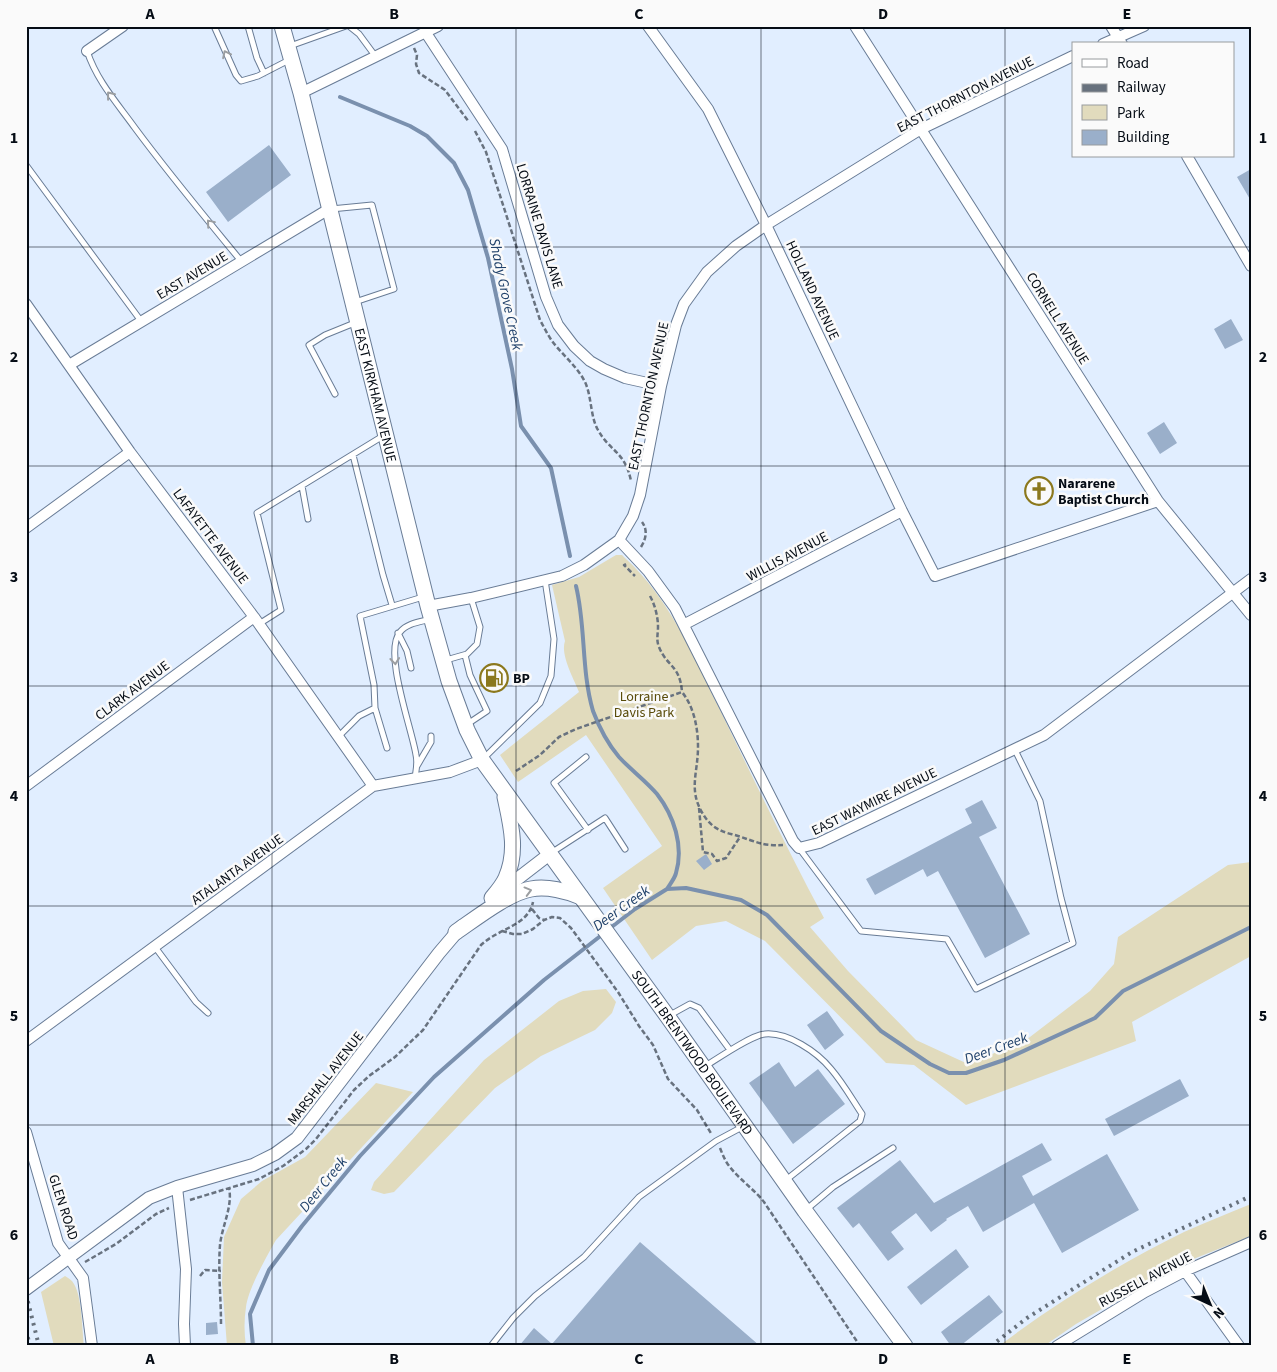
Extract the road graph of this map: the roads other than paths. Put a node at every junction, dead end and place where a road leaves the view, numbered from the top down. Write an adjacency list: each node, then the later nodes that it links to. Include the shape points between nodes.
1 (123, 26): 12 (street)
2 (214, 26): 16 (lane, one-way to 2, via 241,81)
3 (248, 26): 16 (lane)
4 (282, 26): 13 (main road, EAST KIRKHAM AVENUE)
5 (348, 26): 13 (lane); 15 (lane, via 359,34)
6 (648, 26): 22 (street, HOLLAND AVENUE, via 708,110)
7 (855, 26): 18 (street, CORNELL AVENUE)
8 (1111, 26): 11 (street)
9 (1144, 26): 11 (street)
10 (430, 29): 15 (street); 30 (street, LORRAINE DAVIS LANE, via 502,149 546,297 558,325 590,361 625,378)
11 (1120, 41)
12 (87, 51): 23 (lane, one-way to 12, via 175,182 104,88)
13 (289, 53): 16 (lane); 17 (main road, EAST KIRKHAM AVENUE)
14 (1072, 56): 18 (street, EAST THORNTON AVENUE)
15 (377, 57): 17 (street)
16 (264, 73)
17 (301, 93): 21 (main road, EAST KIRKHAM AVENUE)
18 (921, 129): 22 (street, EAST THORNTON AVENUE); 36 (street, CORNELL AVENUE)
19 (1188, 158): 24 (street)
20 (26, 165): 27 (lane)
21 (329, 209): 23 (street, EAST AVENUE); 25 (main road, EAST KIRKHAM AVENUE); 25 (lane, via 372,205 394,289)
22 (766, 225): 30 (street, EAST THORNTON AVENUE, via 707,272 684,304); 37 (street, HOLLAND AVENUE)
23 (241, 261): 27 (street, EAST AVENUE)
24 (1251, 266)
25 (352, 303): 28 (main road, EAST KIRKHAM AVENUE)
26 (26, 304): 29 (street, LAFAYETTE AVENUE)
27 (141, 321): 29 (street, EAST AVENUE)
28 (357, 322): 31 (lane, via 309,345); 32 (main road, EAST KIRKHAM AVENUE)
29 (69, 365): 33 (street, LAFAYETTE AVENUE)
30 (661, 386): 40 (street, EAST THORNTON AVENUE, via 640,495 633,516)
31 (335, 394)
32 (385, 435): 34 (lane); 46 (main road, EAST KIRKHAM AVENUE)
33 (130, 452): 39 (street); 48 (street, LAFAYETTE AVENUE)
34 (353, 455): 35 (lane); 45 (lane)
35 (302, 486): 38 (lane); 48 (lane, via 257,513 281,610)
36 (1158, 501): 37 (street, HOLLAND AVENUE, via 935,576); 43 (street, CORNELL AVENUE)
37 (902, 511): 49 (street, WILLIS AVENUE)
38 (308, 519)
39 (26, 528)
40 (619, 540): 42 (street, EAST THORNTON AVENUE, via 584,566); 49 (street, via 662,588)
41 (1251, 579): 43 (street, EAST WAYMIRE AVENUE)
42 (545, 580): 44 (street, EAST THORNTON AVENUE); 61 (lane, via 554,639 550,676 540,703)
43 (1232, 592): 47 (street, CORNELL AVENUE); 59 (street, EAST WAYMIRE AVENUE, via 1044,735)
44 (471, 598): 46 (street, EAST THORNTON AVENUE); 51 (lane, via 480,627 478,644)
45 (392, 605): 46 (lane); 54 (lane, via 360,616 374,685)
46 (428, 607): 50 (lane); 52 (main road, EAST KIRKHAM AVENUE)
47 (1251, 615)
48 (257, 620): 56 (street, LAFAYETTE AVENUE); 64 (street, CLARK AVENUE)
49 (685, 624): 68 (street)
50 (398, 633): 53 (lane); 62 (lane, one-way to 62, via 394,642 394,659)
51 (465, 655): 52 (lane); 55 (lane, via 470,675 487,712)
52 (443, 661): 55 (main road, EAST KIRKHAM AVENUE)
53 (411, 668)
54 (375, 708): 56 (lane, via 359,716); 58 (lane)
55 (465, 725): 61 (main road, EAST KIRKHAM AVENUE)
56 (338, 736): 65 (street, LAFAYETTE AVENUE)
57 (431, 736): 62 (lane, via 432,742)
58 (387, 748)
59 (1014, 748): 68 (street, EAST WAYMIRE AVENUE, via 819,843); 68 (lane, via 1040,801 1073,943 976,989 947,939 861,931)
60 (586, 757): 67 (lane, via 554,783)
61 (482, 760): 63 (street, ATALANTA AVENUE, via 450,772); 66 (main road, SOUTH BRENTWOOD BOULEVARD)
62 (417, 766): 63 (lane)
63 (415, 778): 65 (street, ATALANTA AVENUE)
64 (26, 786)
65 (373, 786): 74 (street, ATALANTA AVENUE)
66 (505, 793): 70 (main road, SOUTH BRENTWOOD BOULEVARD); 72 (main road, via 514,835 513,854 506,879)
67 (588, 830): 69 (lane, via 605,818); 70 (lane)
68 (796, 845)
69 (625, 849)
70 (551, 853): 71 (main road, SOUTH BRENTWOOD BOULEVARD); 72 (street, MARSHALL AVENUE)
71 (581, 897): 73 (main road, one-way to 71, via 495,905 531,888 568,891); 76 (main road, SOUTH BRENTWOOD BOULEVARD)
72 (492, 898): 73 (street, MARSHALL AVENUE)
73 (456, 932): 84 (street, MARSHALL AVENUE, via 297,1138 253,1166)
74 (154, 947): 75 (lane); 77 (street, ATALANTA AVENUE)
75 (208, 1013)
76 (668, 1017): 78 (lane, via 690,1004 699,1008); 79 (main road, SOUTH BRENTWOOD BOULEVARD)
77 (26, 1041)
78 (730, 1050): 79 (lane); 83 (lane, via 764,1034 782,1035 806,1047 831,1068 862,1114 860,1121)
79 (704, 1068): 80 (main road, SOUTH BRENTWOOD BOULEVARD)
80 (744, 1125): 83 (main road, SOUTH BRENTWOOD BOULEVARD); 92 (lane, via 639,1196 584,1257 535,1296)
81 (26, 1132): 87 (street, GLEN ROAD, via 58,1243)
82 (893, 1148): 85 (lane, via 833,1187)
83 (784, 1181): 85 (main road, SOUTH BRENTWOOD BOULEVARD)
84 (177, 1187): 87 (street, MARSHALL AVENUE, via 149,1198); 91 (street, via 186,1269)
85 (805, 1211): 93 (main road, SOUTH BRENTWOOD BOULEVARD)
86 (1251, 1242): 88 (street, RUSSELL AVENUE)
87 (68, 1258): 89 (street, MARSHALL AVENUE); 90 (street, GLEN ROAD, via 83,1278)
88 (1185, 1271): 94 (street, RUSSELL AVENUE); 95 (street)
89 (26, 1289)
90 (92, 1346)
91 (185, 1346)
92 (491, 1346)
93 (905, 1346)
94 (1056, 1346)
95 (1239, 1346)

